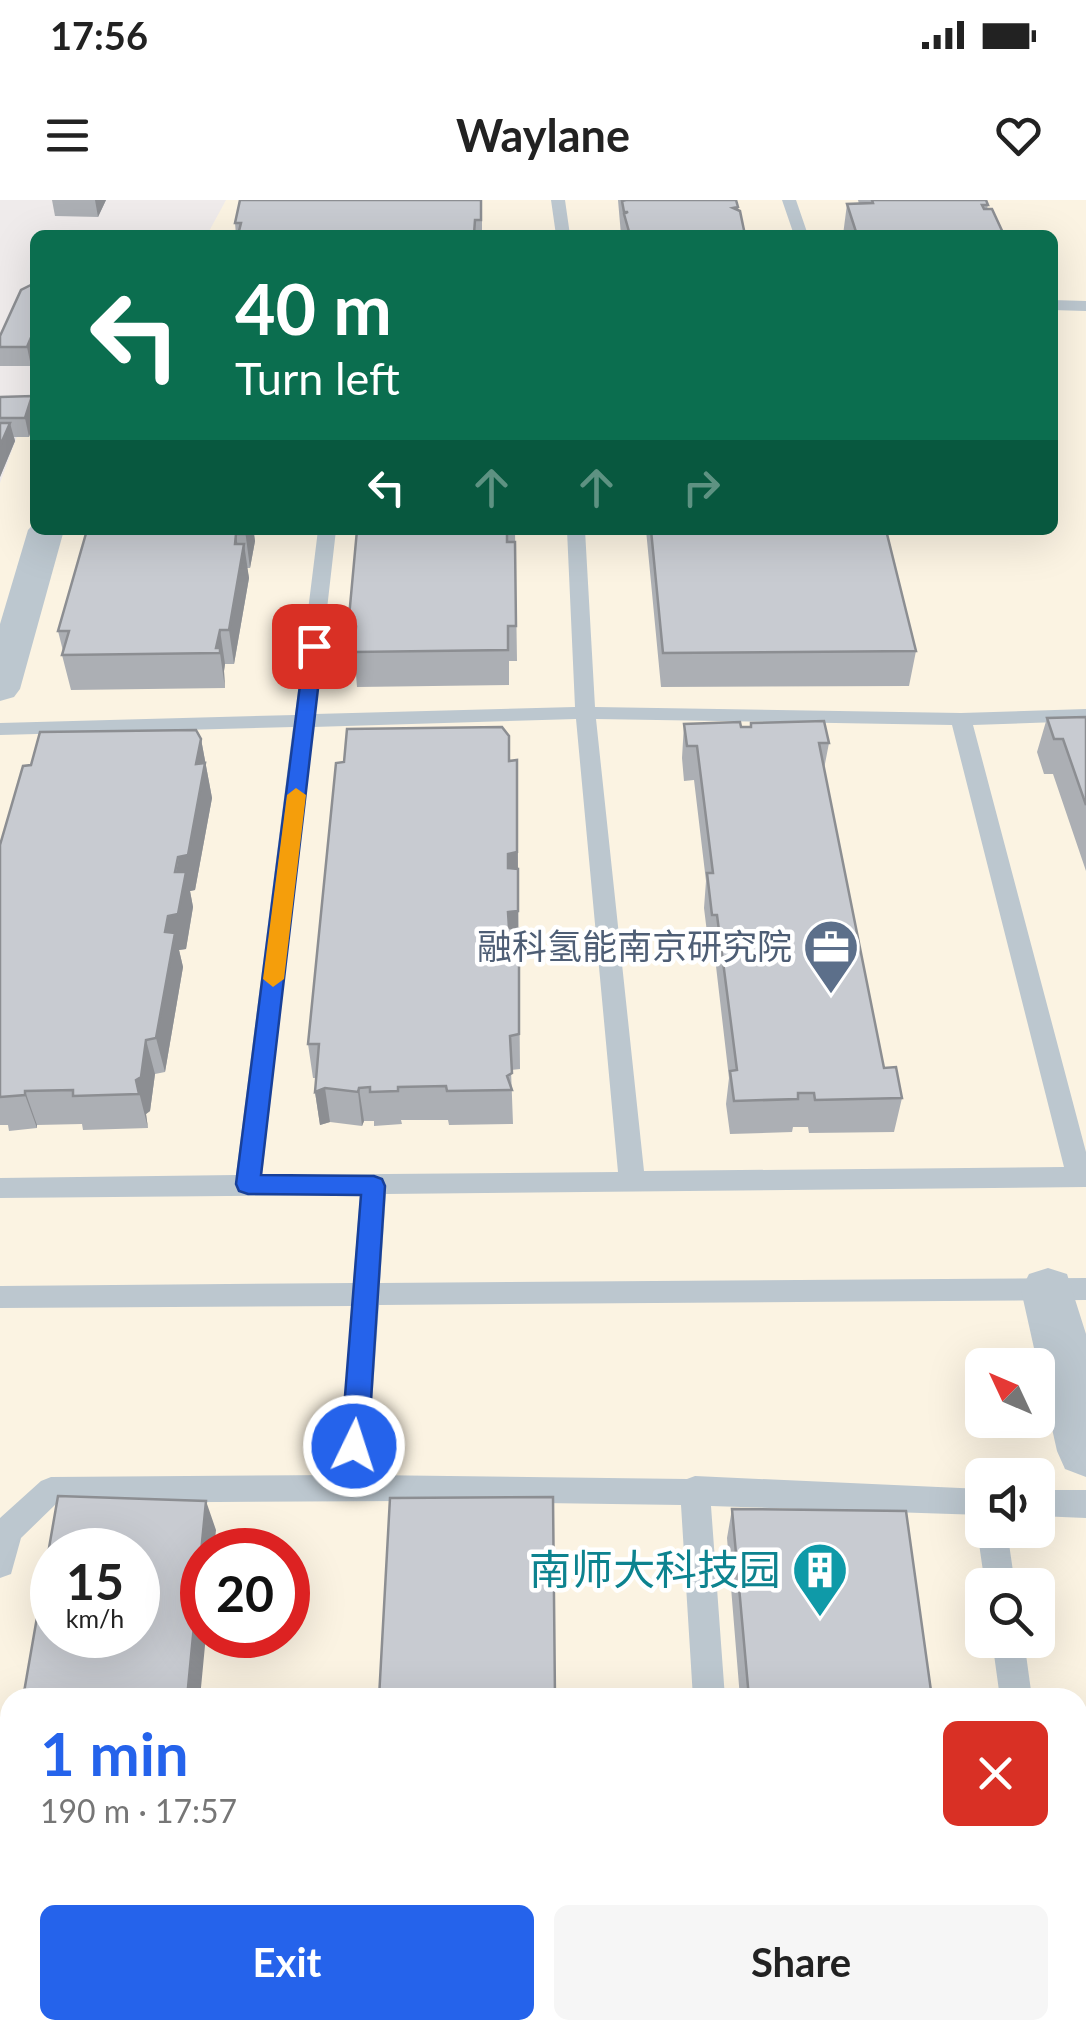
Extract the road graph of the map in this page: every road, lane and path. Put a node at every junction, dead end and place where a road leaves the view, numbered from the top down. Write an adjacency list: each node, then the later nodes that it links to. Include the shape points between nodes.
1 (558, 200): 3 (lane)
2 (789, 200): 4 (lane)
3 (562, 230)
4 (799, 230)
5 (1058, 306): 6 (lane)
6 (1086, 306)
7 (45, 535): 10 (street)
8 (326, 535): 14 (lane)
9 (576, 535): 11 (lane)
10 (0, 688)
11 (585, 713): 13 (lane); 14 (lane); 17 (lane)
12 (1086, 715): 13 (lane)
13 (961, 718): 16 (lane)
14 (305, 724): 15 (lane); 18 (lane)
15 (0, 728)
16 (1083, 1178): 17 (lane)
17 (632, 1182): 19 (lane)
18 (248, 1184): 19 (lane); 20 (lane)
19 (374, 1186): 22 (lane)
20 (0, 1188)
21 (1067, 1290): 22 (lane); 24 (street)
22 (366, 1292): 23 (lane); 25 (lane)
23 (0, 1297)
24 (1086, 1451)
25 (352, 1485): 26 (lane); 30 (lane, via 51,1490 8,1530)
26 (695, 1489): 27 (lane); 32 (lane)
27 (965, 1501)
28 (1055, 1503): 29 (lane)
29 (1086, 1504)
30 (0, 1564)
31 (1010, 1658): 33 (lane)
32 (708, 1688)
33 (1015, 1688)

